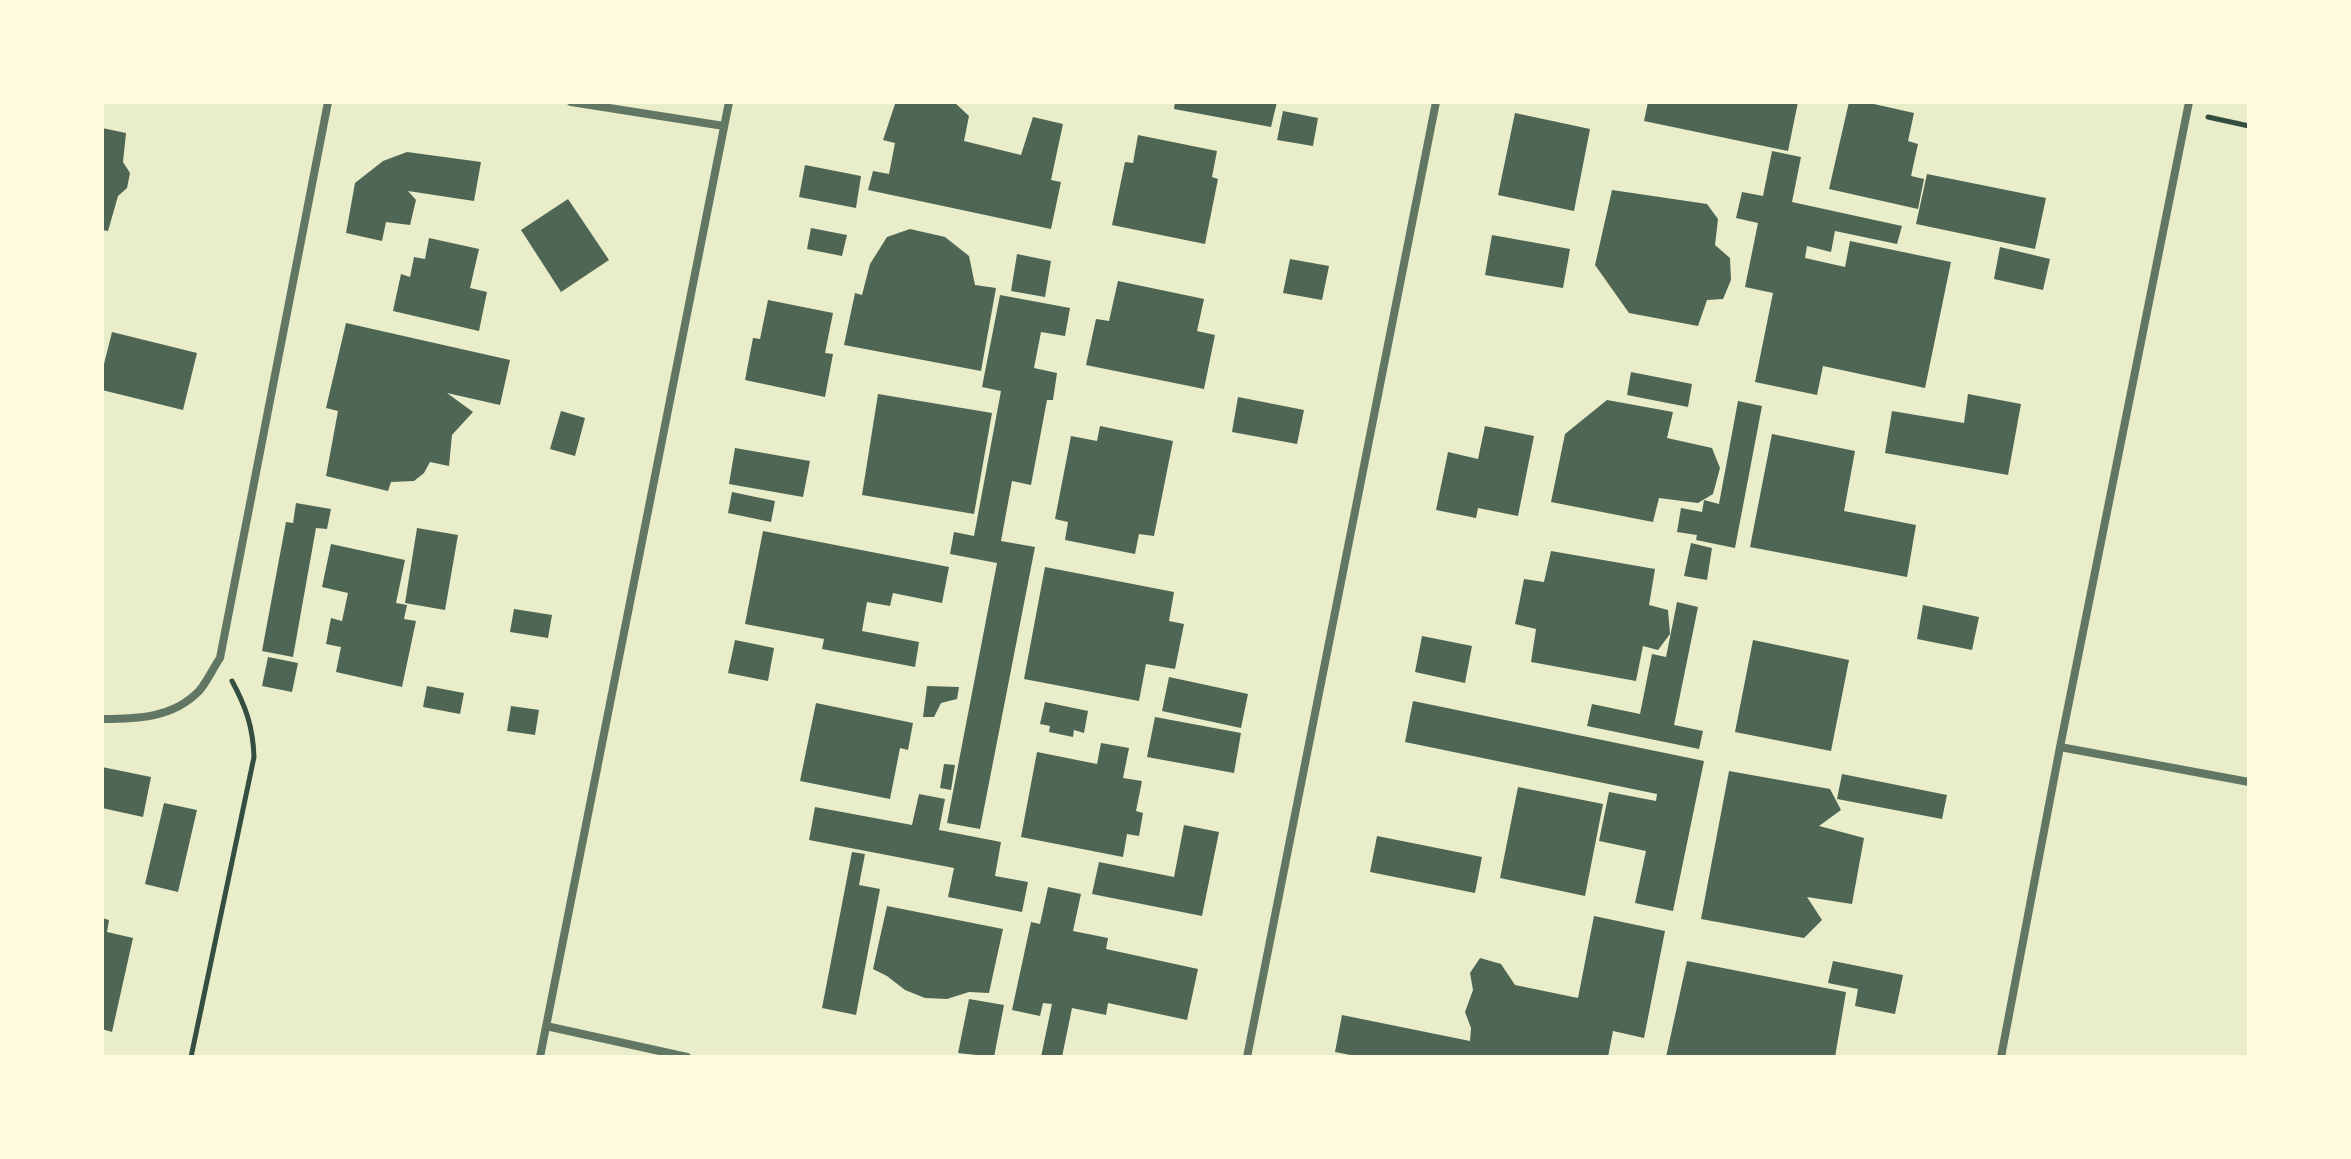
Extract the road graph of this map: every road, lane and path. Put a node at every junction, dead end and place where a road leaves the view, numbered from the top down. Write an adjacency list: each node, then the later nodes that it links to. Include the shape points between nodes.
1 (328, 102): 9 (street)
2 (571, 102): 7 (street)
3 (729, 102): 7 (street)
4 (1436, 102): 17 (street)
5 (2189, 102): 6 (street)
6 (2187, 113): 8 (path); 11 (street)
7 (724, 126): 13 (street)
8 (2249, 126)
9 (220, 658): 10 (street, via 198,691 165,714); 14 (path, via 247,709 254,757)
10 (102, 719)
11 (2060, 747): 12 (street); 18 (street)
12 (2249, 782)
13 (546, 1026): 15 (street); 16 (street)
14 (191, 1057)
15 (540, 1057)
16 (687, 1057)
17 (1247, 1057)
18 (2001, 1057)

